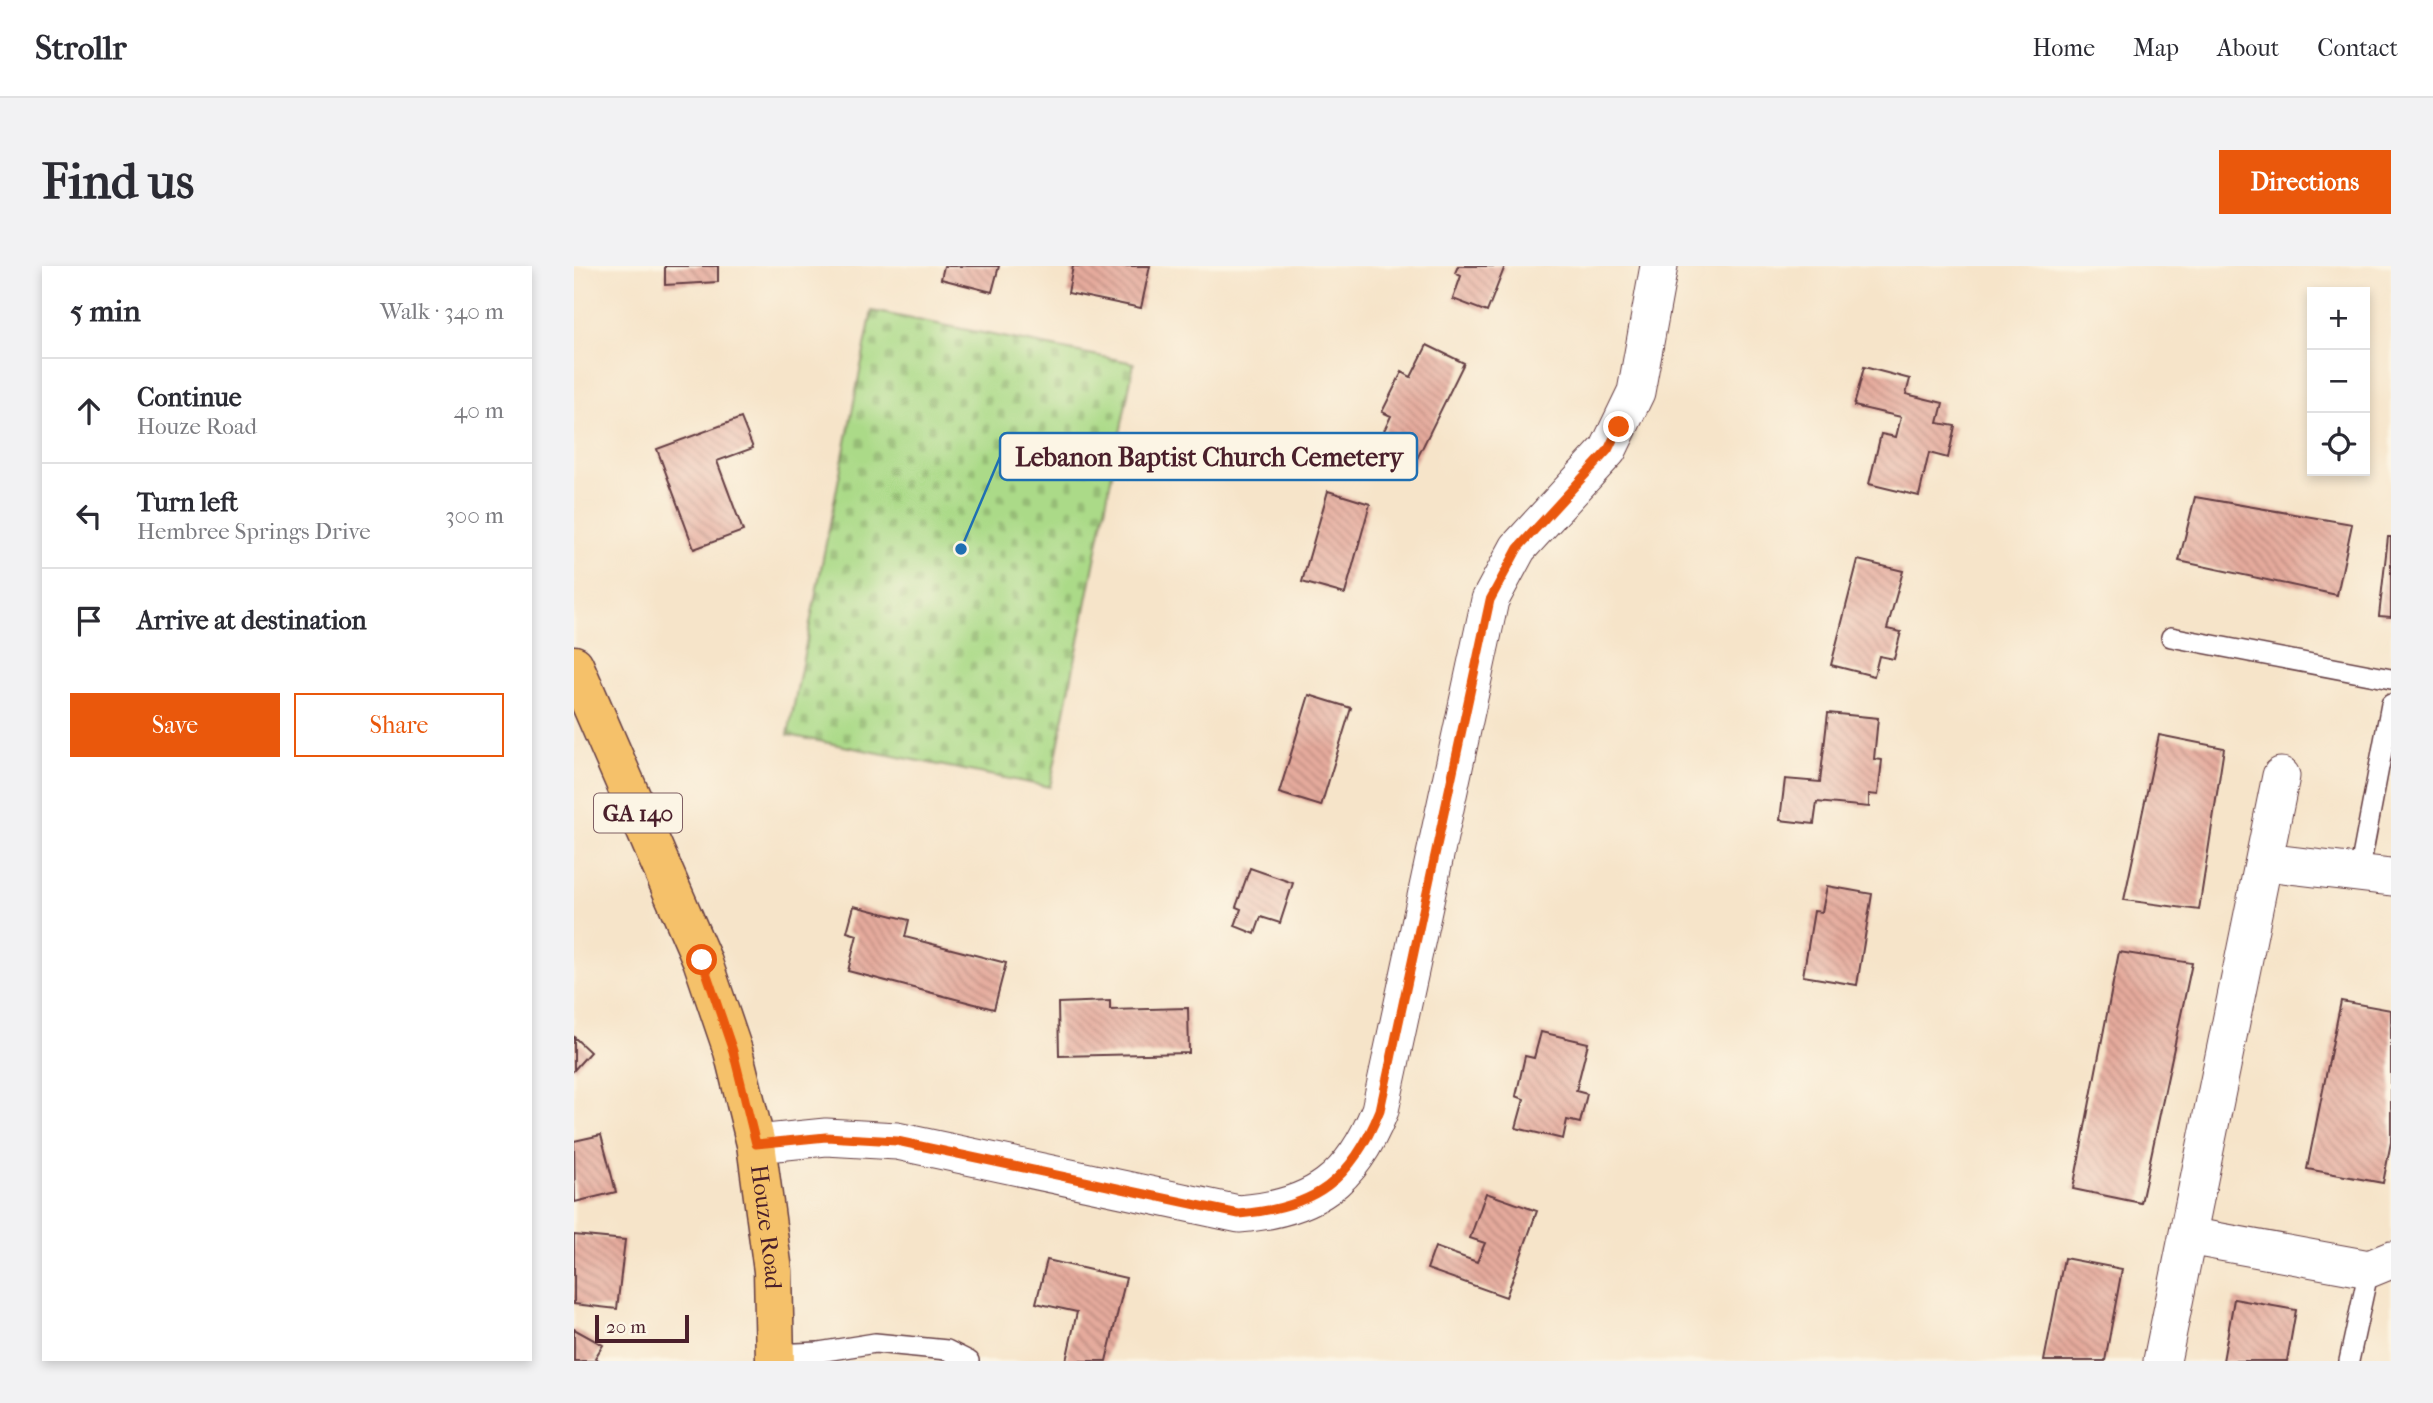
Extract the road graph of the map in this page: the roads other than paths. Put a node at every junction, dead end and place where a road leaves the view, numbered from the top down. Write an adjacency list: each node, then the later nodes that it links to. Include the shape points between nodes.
1 (1659, 266): 9 (street, via 1636,392 1608,450 1518,548 1490,600 1380,1110 1352,1163 1330,1185 1303,1201 1270,1212 1239,1214 897,1141 826,1137)
2 (2171, 636): 4 (lane)
3 (574, 665): 9 (main road, Houze Road / GA 140, via 702,960 733,1051)
4 (2391, 679)
5 (2391, 704): 8 (lane)
6 (2281, 776): 7 (street)
7 (2264, 862): 8 (street); 10 (street)
8 (2375, 875)
9 (756, 1144): 12 (main road, Houze Road / GA 140, via 773,1271)
10 (2188, 1236): 11 (street); 14 (street)
11 (2380, 1265): 15 (lane)
12 (775, 1358): 13 (lane, via 875,1343 947,1350)
13 (969, 1361)
14 (2162, 1361)
15 (2349, 1361)

